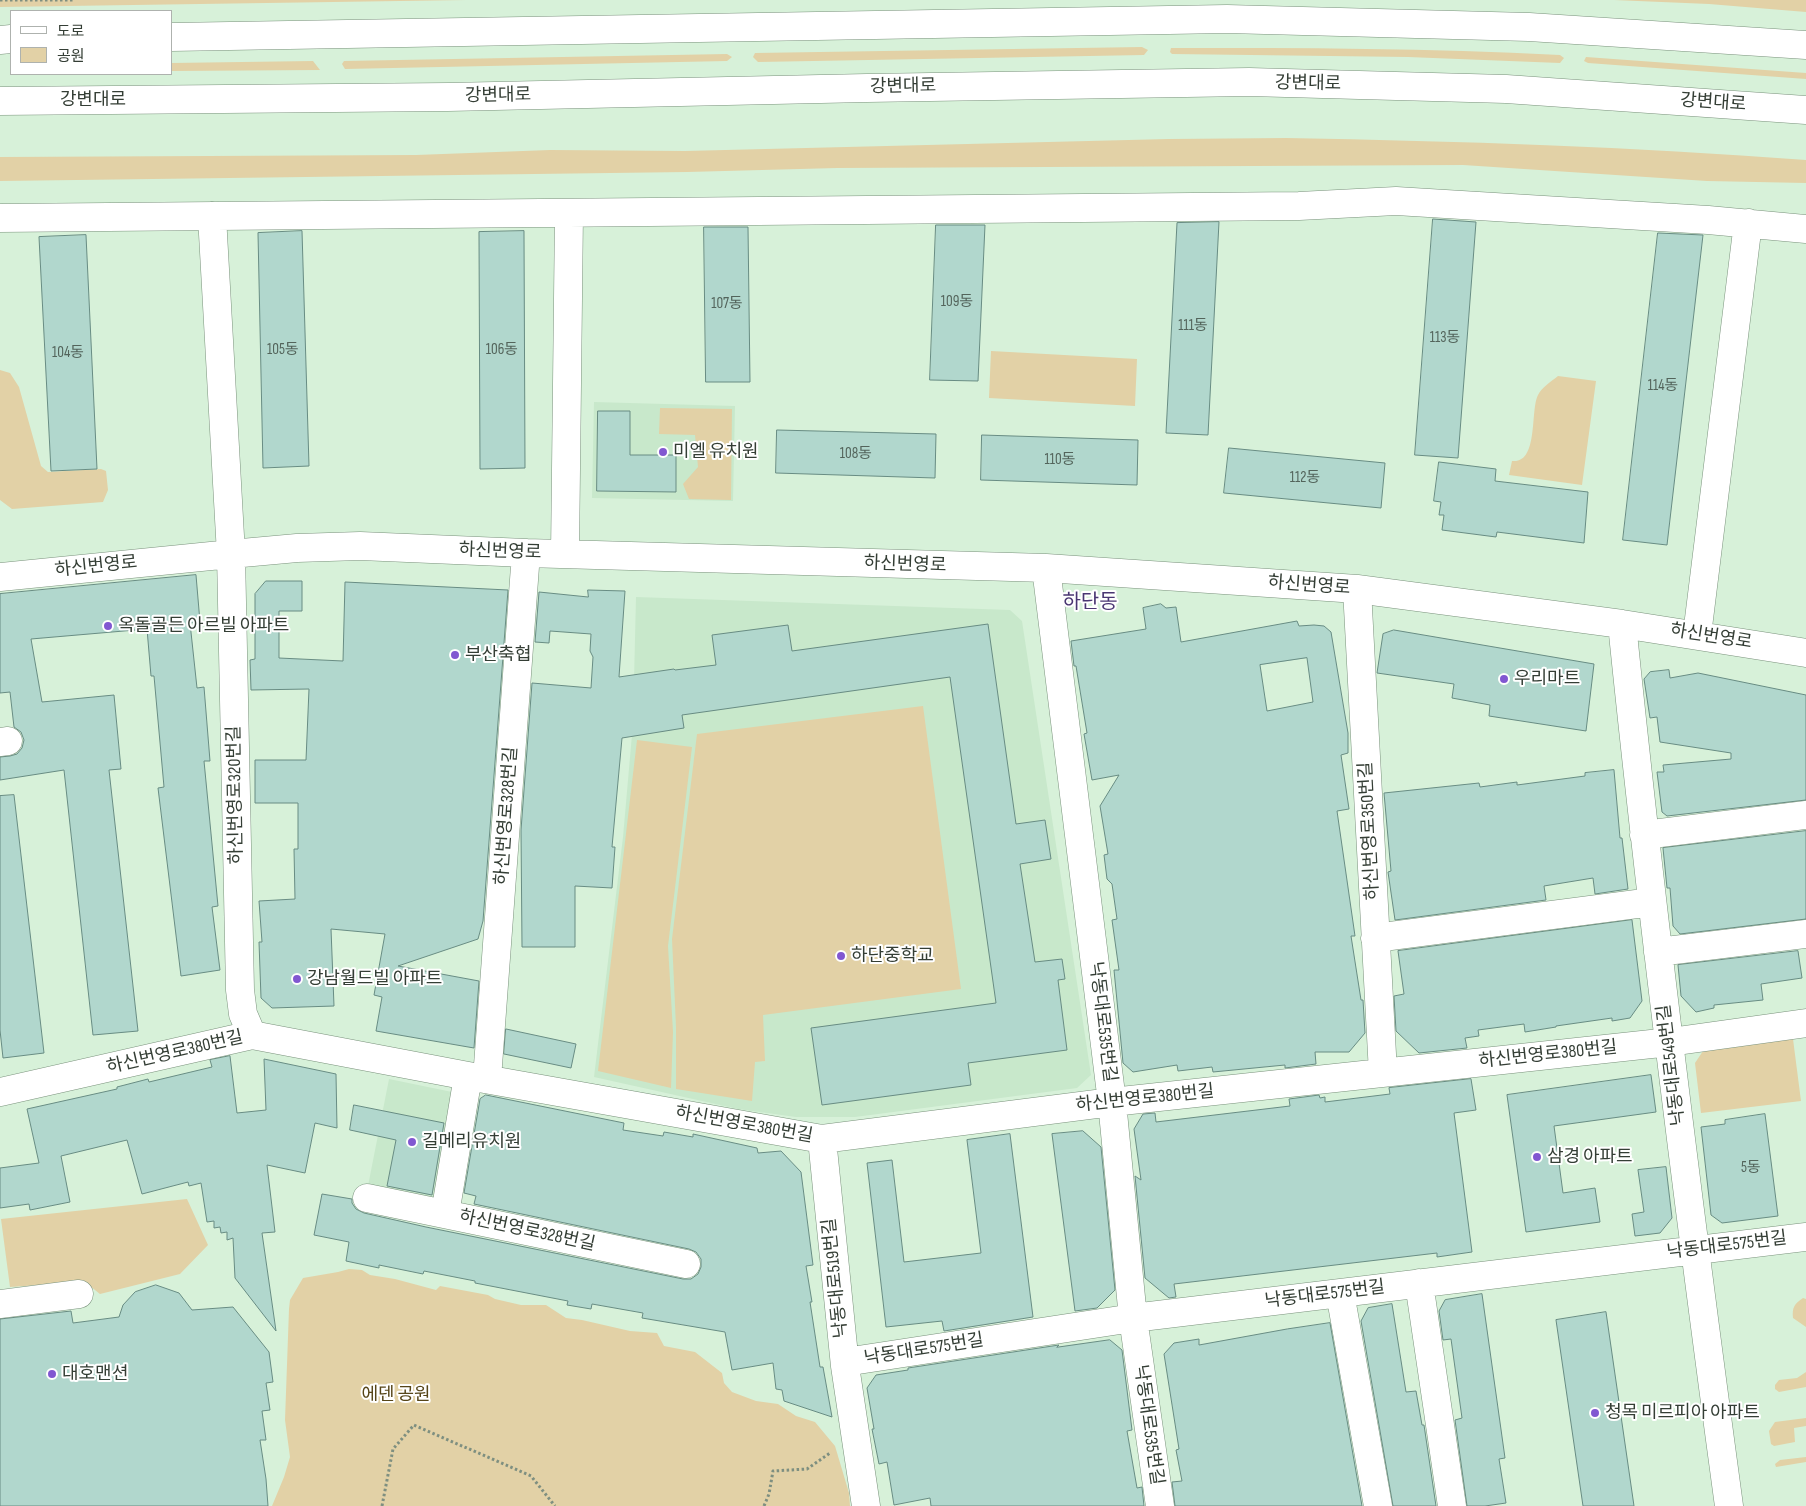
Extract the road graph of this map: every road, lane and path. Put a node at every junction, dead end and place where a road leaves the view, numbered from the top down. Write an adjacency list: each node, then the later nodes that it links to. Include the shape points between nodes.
1 (0, 0): 2 (path)
2 (75, 0)
3 (172, 37): 4 (street, via 1228,18 1529,27)
4 (1806, 45)
5 (0, 101): 6 (street, 강변대로, via 448,97 1249,82 1506,89)
6 (1806, 110)
7 (569, 213): 8 (street); 10 (street, via 1299,206 1396,200); 14 (street)
8 (212, 216): 9 (street); 13 (street, 하신번영로320번길)
9 (0, 218)
10 (1748, 223): 11 (street); 19 (street)
11 (1806, 229)
12 (526, 553): 13 (street, 하신번영로, via 360,546); 14 (street, 하신번영로); 31 (street, 하신번영로328번길)
13 (230, 554): 16 (street, 하신번영로); 28 (street, 하신번영로320번길, via 240,990 243,1014)
14 (564, 554): 15 (street, 하신번영로)
15 (1046, 568): 17 (street, 하신번영로); 33 (street, 낙동대로535번길)
16 (0, 577)
17 (1357, 589): 18 (street, 하신번영로); 25 (street, 하신번영로350번길)
18 (1622, 624): 19 (street, 하신번영로); 22 (street, 낙동대로549번길)
19 (1697, 635): 20 (street, 하신번영로)
20 (1806, 653)
21 (1806, 815): 22 (street)
22 (1644, 835): 23 (street, 낙동대로549번길)
23 (1652, 902): 25 (street); 26 (street, 낙동대로549번길)
24 (1806, 934): 26 (street)
25 (1375, 938): 30 (street, 하신번영로350번길)
26 (1658, 952): 29 (street, 낙동대로549번길)
27 (1806, 1023): 29 (street, 하신번영로380번길)
28 (252, 1035): 31 (street, 하신번영로380번길); 32 (street, 하신번영로380번길)
29 (1670, 1042): 30 (street, 하신번영로380번길); 38 (street, 낙동대로549번길)
30 (1383, 1073): 33 (street, 하신번영로380번길)
31 (478, 1078): 34 (street, 하신번영로380번길); 36 (street, 하신번영로328번길)
32 (0, 1092)
33 (1112, 1102): 34 (street, 하신번영로380번길); 44 (street, 낙동대로535번길)
34 (822, 1139): 45 (street, 낙동대로519번길)
35 (367, 1198): 36 (street)
36 (445, 1214): 39 (street, 하신번영로328번길)
37 (1806, 1236): 38 (street, 낙동대로575번길)
38 (1694, 1249): 40 (street, 낙동대로575번길); 54 (street, 낙동대로549번길)
39 (686, 1264)
40 (1419, 1283): 41 (street, 낙동대로575번길); 53 (street)
41 (1340, 1293): 44 (street, 낙동대로575번길); 52 (street)
42 (79, 1294): 43 (street)
43 (0, 1304)
44 (1133, 1318): 45 (street, 낙동대로575번길); 51 (street, 낙동대로535번길)
45 (845, 1362): 46 (street, 낙동대로519번길)
46 (855, 1436): 49 (path, via 807,1469 773,1471); 50 (street, 낙동대로519번길)
47 (382, 1506): 48 (path, via 393,1449 414,1425 531,1476)
48 (555, 1506)
49 (764, 1506)
50 (866, 1506)
51 (1160, 1506)
52 (1378, 1506)
53 (1452, 1506)
54 (1729, 1506)

